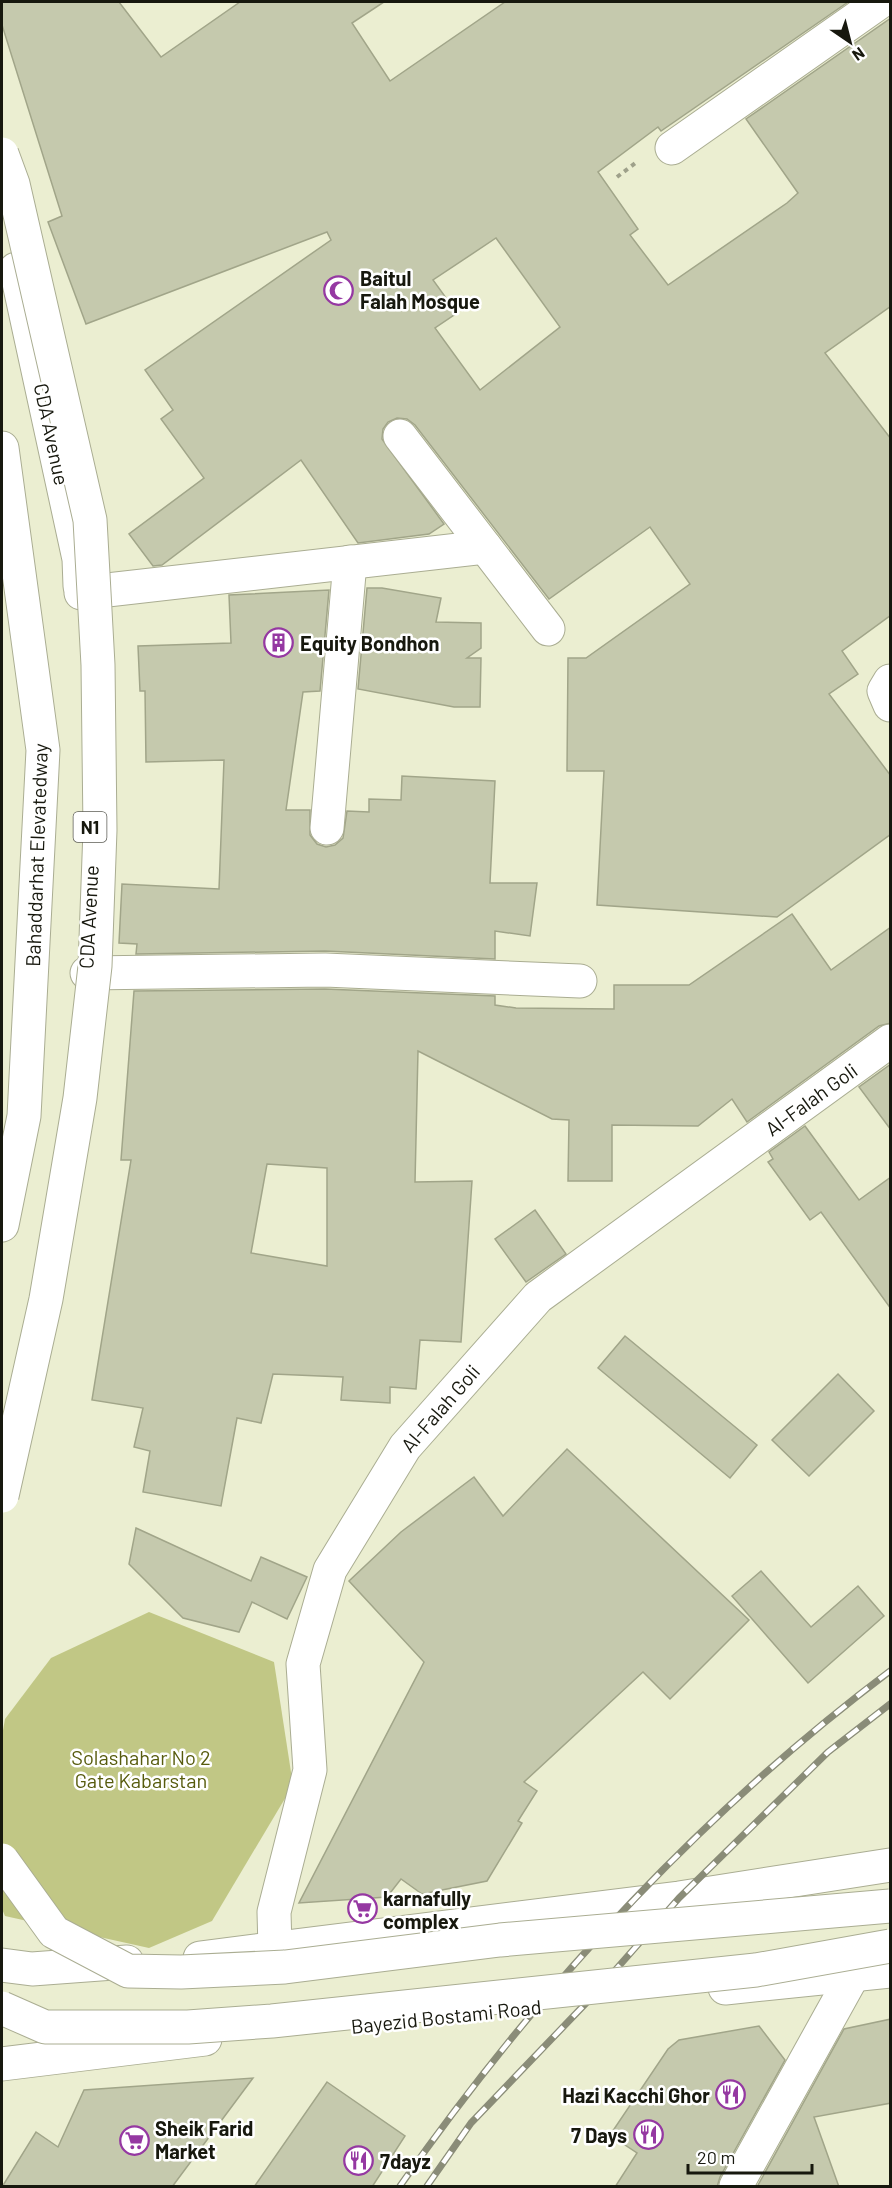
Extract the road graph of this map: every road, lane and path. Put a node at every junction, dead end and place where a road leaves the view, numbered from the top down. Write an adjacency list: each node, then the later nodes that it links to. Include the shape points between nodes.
1 (880, 2): 2 (main road)
2 (672, 148)
3 (2, 154): 19 (main road, bridge, via 13,184 90,520 98,665 100,830 95,966 80,1098 46,1299)
4 (2, 203): 9 (main road, CDA Avenue / N1, via 79,559)
5 (400, 436): 7 (main road)
6 (2, 448): 17 (main road, Bahaddarhat Elevatedway, via 43,750 24,1116)
7 (485, 547): 8 (main road); 10 (main road)
8 (350, 562): 9 (main road); 13 (main road)
9 (81, 593): 14 (main road, CDA Avenue / N1, via 92,876)
10 (548, 629)
11 (891, 681): 12 (main road, via 884,691)
12 (891, 705)
13 (327, 828)
14 (87, 973): 15 (main road, via 325,970); 18 (main road, CDA Avenue / N1, via 47,1219)
15 (580, 981)
16 (891, 1041): 24 (main road, Al-Falah Goli, via 538,1297 405,1447 330,1570 303,1664 310,1770 274,1912)
17 (2, 1225)
18 (2, 1452)
19 (2, 1496)
20 (2, 1860): 22 (main road, bridge, via 54,1932 128,1971 285,1968 500,1940)
21 (891, 1865): 24 (main road, via 679,1898)
22 (891, 1906)
23 (891, 1946): 28 (main road, bridge, via 756,1970 188,2027 45,2028)
24 (275, 1949): 25 (main road, via 32,1969)
25 (2, 1965)
26 (891, 1971): 27 (main road, Bayezid Bostami Road)
27 (852, 1977): 29 (main road, Bayezid Bostami Road, via 588,2001 437,2020 170,2042); 30 (main road)
28 (2, 2008)
29 (2, 2064)
30 (736, 2187)

